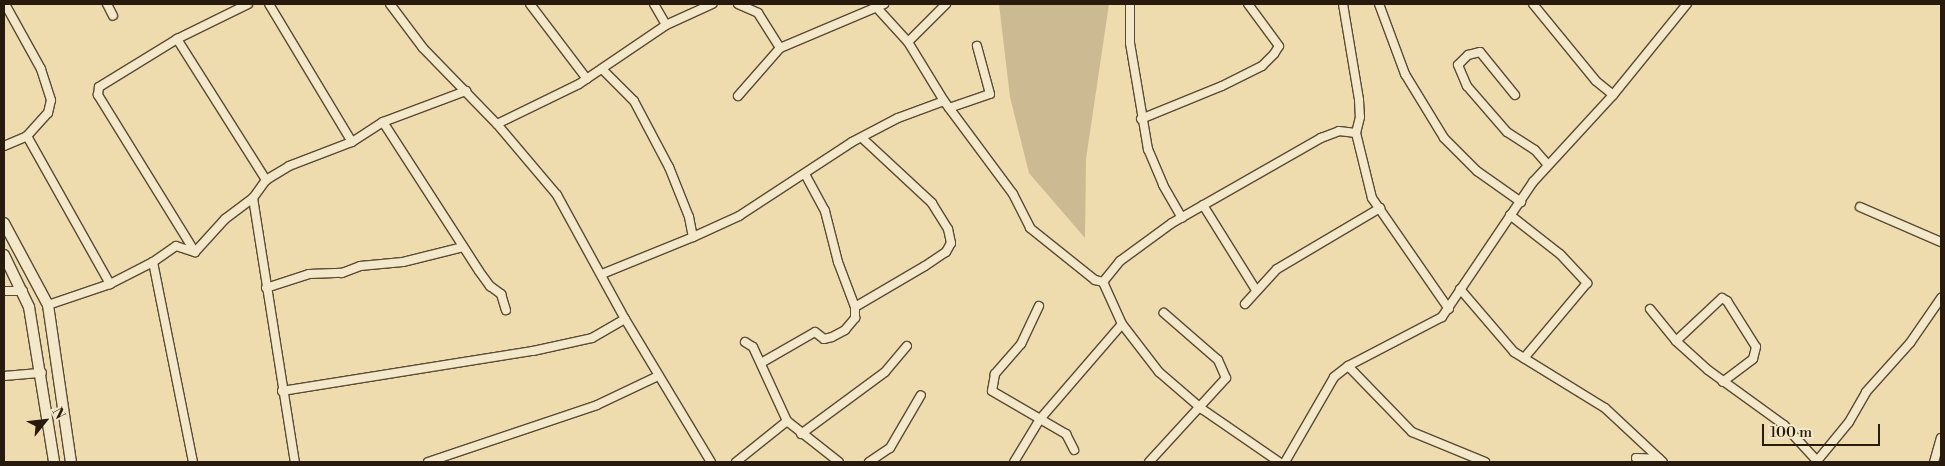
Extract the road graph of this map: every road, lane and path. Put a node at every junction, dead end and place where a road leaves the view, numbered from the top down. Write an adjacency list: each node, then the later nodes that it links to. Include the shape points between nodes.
1 (5, 4): 37 (street, via 41,69 51,100 48,113)
2 (107, 4): 19 (street)
3 (248, 4): 21 (street)
4 (269, 4): 39 (street)
5 (390, 4): 27 (street, via 423,48)
6 (530, 4): 26 (street)
7 (654, 4): 20 (street)
8 (712, 4): 20 (street)
9 (738, 4): 24 (street, via 758,13)
10 (946, 4): 22 (street)
11 (1130, 4): 33 (street, via 1130,43)
12 (1248, 4): 33 (street, via 1279,46 1274,54 1262,66 1222,86)
13 (1343, 4): 36 (street, via 1359,100 1360,117)
14 (1379, 4): 45 (street, via 1405,74 1444,138 1477,171)
15 (1532, 4): 29 (street, via 1596,81)
16 (1687, 4): 29 (street)
17 (881, 6): 18 (street); 22 (street)
18 (863, 7): 24 (street)
19 (113, 16)
20 (666, 25): 25 (street)
21 (177, 39): 43 (street); 55 (street, via 108,80 99,87 98,95)
22 (908, 42): 31 (street)
23 (977, 46): 32 (street, via 990,94)
24 (780, 48): 30 (street)
25 (602, 68): 26 (street); 52 (street, via 634,102 669,166)
26 (587, 79): 35 (street)
27 (466, 91): 34 (street); 35 (street)
28 (1516, 95): 41 (street, via 1480,52 1468,54 1458,65 1467,86 1507,132 1535,150)
29 (1613, 95): 41 (street)
30 (738, 96)
31 (944, 101): 32 (street); 38 (street, via 898,118)
32 (949, 108): 59 (street, via 1012,194 1030,228 1095,280)
33 (1141, 119): 50 (street, via 1157,172)
34 (383, 122): 39 (street); 54 (street)
35 (497, 124): 58 (street, via 557,195)
36 (1356, 133): 46 (street, via 1339,130 1321,138); 48 (street, via 1372,198)
37 (27, 136): 40 (street); 60 (street)
38 (862, 138): 42 (street); 70 (street, via 932,203 948,229 950,243 946,252)
39 (352, 142): 43 (street, via 289,166)
40 (4, 146)
41 (1548, 165): 45 (street)
42 (805, 174): 52 (street, via 739,216); 70 (street, via 825,211 838,262)
43 (266, 180): 44 (street)
44 (253, 198): 55 (street, via 226,219); 61 (street)
45 (1521, 202): 49 (street)
46 (1203, 206): 50 (street); 62 (street)
47 (1860, 207): 53 (street)
48 (1380, 208): 62 (street, via 1277,269); 71 (street)
49 (1510, 215): 63 (street); 80 (street, via 1560,254 1587,282)
50 (1182, 218): 59 (street, via 1120,261)
51 (4, 222): 68 (street)
52 (693, 237): 58 (street)
53 (1941, 242)
54 (463, 247): 61 (street, via 403,262 360,266 342,273 309,274); 73 (street, via 490,286 501,294)
55 (195, 252): 57 (street, via 176,246)
56 (4, 255): 65 (street)
57 (153, 262): 60 (street); 100 (street)
58 (602, 274): 75 (street)
59 (1102, 282): 76 (street)
60 (110, 284): 68 (street)
61 (266, 288): 87 (street)
62 (1256, 290): 67 (street)
63 (1460, 290): 71 (street); 80 (street, via 1510,348)
64 (4, 291): 65 (street)
65 (23, 291): 83 (street, via 33,322)
66 (1941, 298): 112 (street, via 1910,343 1866,392 1849,422)
67 (1245, 304)
68 (48, 305): 99 (street)
69 (1040, 306): 90 (street, via 1021,344 995,374 992,386 992,391)
70 (855, 307): 81 (street, via 855,318 845,330 824,339 815,332 806,335)
71 (1449, 309): 82 (street, via 1442,317)
72 (1650, 309): 77 (street)
73 (506, 310)
74 (1164, 313): 89 (street, via 1218,360 1226,378)
75 (625, 319): 85 (street); 87 (street, via 592,338 532,352)
76 (1122, 324): 89 (street, via 1160,372); 90 (street)
77 (1676, 341): 86 (street); 86 (street, via 1722,298 1727,301 1756,347 1753,359)
78 (745, 342): 81 (street, via 753,347)
79 (907, 346): 92 (street, via 885,372)
80 (1524, 358): 94 (street, via 1605,408)
81 (761, 363): 91 (street)
82 (1348, 366): 110 (street, via 1334,377); 111 (street, via 1412,432)
83 (42, 373): 84 (street); 98 (street)
84 (4, 376)
85 (658, 376): 102 (street, via 597,405); 103 (street)
86 (1723, 382): 112 (street, via 1784,425)
87 (282, 391): 101 (street)
88 (921, 395): 106 (street, via 890,448)
89 (1202, 408): 108 (street, via 1184,420); 109 (street)
90 (1040, 419): 95 (street, via 1066,434); 107 (street)
91 (786, 421): 92 (street); 104 (street)
92 (801, 434): 105 (street)
93 (1941, 438): 113 (street)
94 (1646, 445): 96 (street); 97 (street)
95 (1074, 450)
96 (1635, 460): 97 (street)
97 (1661, 461)
98 (54, 462)
99 (72, 462)
100 (193, 462)
101 (295, 462)
102 (428, 462)
103 (711, 462)
104 (736, 462)
105 (839, 462)
106 (869, 462)
107 (1014, 462)
108 (1149, 462)
109 (1279, 462)
110 (1285, 462)
111 (1485, 462)
112 (1817, 462)
113 (1934, 462)

